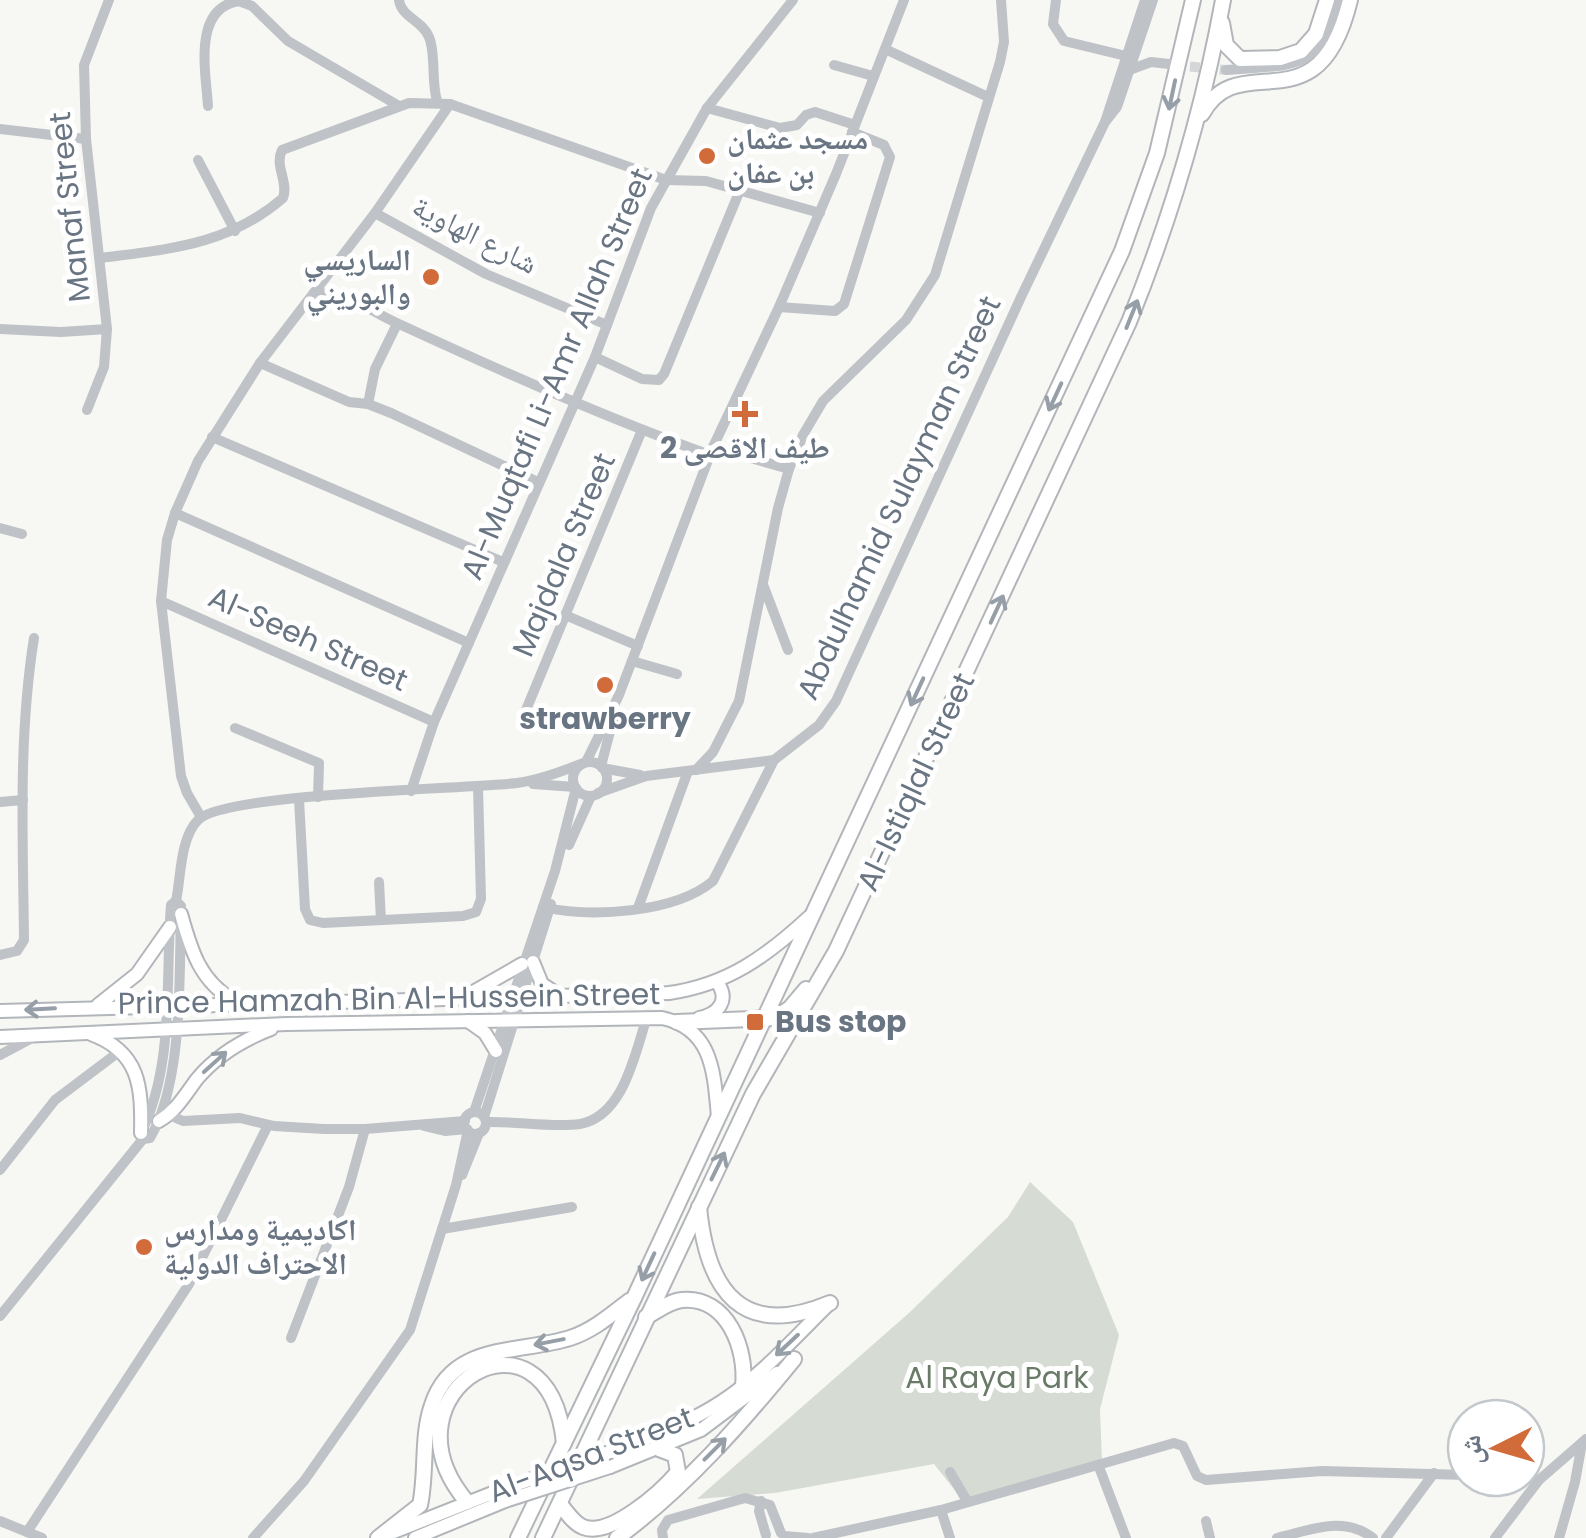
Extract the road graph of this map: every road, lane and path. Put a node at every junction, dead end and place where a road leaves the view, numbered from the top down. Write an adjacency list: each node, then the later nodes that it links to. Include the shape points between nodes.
1 (109, 0): 35 (street, Manaf Street, via 84,64)
2 (256, 0): 15 (street)
3 (398, 0): 26 (street, via 429,38)
4 (793, 0): 30 (street, Al-Muqtafi Li-Amr Allah Street)
5 (904, 0): 17 (street)
6 (1001, 0): 25 (street, via 1004,42)
7 (1056, 0): 18 (street, via 1053,24 1064,40)
8 (1146, 0): 18 (street)
9 (1153, 0): 16 (street)
10 (1193, 0): 92 (highway, Al-Istiqlal Street, one-way to 92, via 1161,139 1122,251)
11 (1327, 0): 14 (highway, via 1312,41 1294,54 1246,61 1226,45)
12 (1338, 0): 23 (street, via 1330,34 1311,56 1294,64)
13 (1350, 0): 32 (highway, via 1336,47 1315,69 1223,90)
14 (1222, 6): 32 (highway, Al-Istiqlal Street)
15 (259, 13): 28 (street, via 234,2 211,22 204,44); 29 (street, via 288,41)
16 (1141, 39): 19 (street); 22 (street)
17 (884, 49): 24 (street); 25 (street)
18 (1126, 56): 31 (street)
19 (1156, 61): 20 (street); 22 (street)
20 (1169, 64)
21 (834, 65): 24 (street)
22 (1131, 70): 31 (street)
23 (1226, 70)
24 (872, 76): 33 (street)
25 (988, 97): 57 (street, via 930,284 906,320 823,401)
26 (437, 102): 27 (street); 29 (street)
27 (450, 104): 37 (street); 39 (street)
28 (208, 106)
29 (399, 106): 41 (street, via 282,150 282,198)
30 (708, 108): 33 (street, via 780,128 815,112); 37 (street, Al-Muqtafi Li-Amr Allah Street)
31 (1105, 122): 76 (street, Abdulhamid Sulayman Street, via 836,701)
32 (1196, 123): 102 (highway, Al-Istiqlal Street, one-way to 32, via 1122,338)
33 (853, 128): 40 (street); 44 (street, via 884,145 890,157 844,304 835,311)
34 (0, 129): 35 (street)
35 (86, 139): 42 (street, Manaf Street)
36 (198, 160): 41 (street)
37 (666, 180): 38 (street); 46 (street, Al-Muqtafi Li-Amr Allah Street)
38 (740, 190): 40 (street); 49 (street, via 659,380)
39 (376, 213): 43 (street); 46 (street, شارع الهاوية, via 486,274)
40 (820, 213): 44 (street)
41 (235, 231): 42 (street, via 206,242)
42 (102, 258): 48 (street, Manaf Street)
43 (314, 293): 45 (street, via 340,295); 50 (street)
44 (779, 307): 56 (street)
45 (397, 324): 51 (street); 52 (street, via 375,370)
46 (606, 325): 49 (street, Al-Muqtafi Li-Amr Allah Street)
47 (0, 328): 48 (street)
48 (107, 329): 53 (street, Manaf Street, via 104,367)
49 (595, 357): 51 (street, Al-Muqtafi Li-Amr Allah Street)
50 (260, 362): 52 (street, via 349,402); 55 (street)
51 (574, 401): 54 (street); 58 (street, Al-Muqtafi Li-Amr Allah Street)
52 (368, 404): 58 (street)
53 (87, 410)
54 (642, 430): 56 (street, Majdala Street); 65 (street, Majdala Street)
55 (212, 437): 59 (street); 62 (street)
56 (711, 451): 57 (street, Majdala Street); 68 (street)
57 (789, 468): 63 (street)
58 (538, 482): 62 (street, Al-Muqtafi Li-Amr Allah Street)
59 (175, 513): 64 (street); 67 (street)
60 (0, 528): 61 (street)
61 (22, 534)
62 (503, 562): 67 (street, Al-Muqtafi Li-Amr Allah Street)
63 (764, 586): 69 (street); 79 (street, via 739,701 713,752)
64 (161, 601): 74 (street, Al-Seeh Street); 91 (street, via 181,776)
65 (566, 614): 68 (street); 73 (street, Majdala Street)
66 (34, 638): 88 (street)
67 (470, 643): 74 (street, Al-Muqtafi Li-Amr Allah Street)
68 (638, 646): 70 (street)
69 (788, 650)
70 (632, 662): 71 (street); 72 (street)
71 (677, 674)
72 (619, 694): 77 (street); 78 (street)
73 (526, 710)
74 (434, 722): 84 (street, Al-Muqtafi Li-Amr Allah Street)
75 (236, 728): 86 (street, via 319,763)
76 (774, 760): 79 (street); 96 (street, Abdulhamid Sulayman Street, via 713,881 685,900)
77 (585, 763): 78 (street); 81 (street); 83 (street, via 574,773)
78 (602, 767): 80 (street); 85 (street, via 606,784)
79 (692, 770): 80 (street); 96 (street)
80 (646, 776): 85 (street)
81 (522, 783): 82 (street); 83 (street)
82 (478, 786): 84 (street); 98 (street, via 476,912)
83 (575, 787): 85 (street); 95 (street)
84 (411, 791): 86 (street)
85 (595, 794): 95 (street)
86 (318, 796): 87 (street)
87 (298, 799): 91 (street); 98 (street, via 307,916 315,923)
88 (23, 800): 89 (street); 100 (street, via 24,940 17,951)
89 (0, 802)
90 (848, 810): 92 (highway)
91 (201, 816): 94 (street, via 189,834)
92 (855, 825): 97 (highway, Al-Istiqlal Street)
93 (378, 882): 98 (street)
94 (178, 908): 99 (street, via 171,905); 107 (main road, via 201,971); 108 (street)
95 (546, 908): 96 (street, Abdulhamid Sulayman Street); 101 (street)
96 (638, 908)
97 (814, 913): 103 (main road, Prince Hamzah Bin Al-Hussein Street, via 763,957); 114 (highway, Al-Istiqlal Street)
98 (380, 920)
99 (170, 927): 108 (street); 109 (main road, via 137,974)
100 (0, 955)
101 (527, 963): 104 (main road); 105 (main road); 106 (street)
102 (820, 981): 114 (highway, via 786,1012); 132 (highway, Al-Istiqlal Street, one-way to 102, via 753,1094)
103 (717, 982): 105 (main road, Prince Hamzah Bin Al-Hussein Street, via 668,993); 115 (main road, via 723,998 718,1010)
104 (461, 997): 106 (main road, Prince Hamzah Bin Al-Hussein Street); 107 (main road, Prince Hamzah Bin Al-Hussein Street)
105 (561, 997): 106 (main road, Prince Hamzah Bin Al-Hussein Street)
106 (517, 998): 113 (street)
107 (237, 1002): 108 (main road, Prince Hamzah Bin Al-Hussein Street)
108 (171, 1004): 109 (main road, Prince Hamzah Bin Al-Hussein Street); 117 (street)
109 (96, 1006): 110 (main road, Prince Hamzah Bin Al-Hussein Street, one-way to 110)
110 (0, 1011)
111 (648, 1018): 113 (main road, Prince Hamzah Bin Al-Hussein Street); 115 (main road, Prince Hamzah Bin Al-Hussein Street); 127 (street, via 617,1096 603,1114 576,1124)
112 (466, 1020): 113 (main road, Prince Hamzah Bin Al-Hussein Street); 116 (main road, Prince Hamzah Bin Al-Hussein Street); 121 (main road)
113 (510, 1020): 121 (street); 124 (street)
114 (762, 1020): 115 (highway); 125 (highway, Al-Istiqlal Street)
115 (677, 1022): 125 (main road, Prince Hamzah Bin Al-Hussein Street, via 708,1049)
116 (286, 1024): 117 (main road, Prince Hamzah Bin Al-Hussein Street); 126 (main road, one-way to 116, via 222,1055)
117 (170, 1029): 118 (main road, Prince Hamzah Bin Al-Hussein Street); 126 (street); 130 (street)
118 (84, 1031): 120 (main road, Prince Hamzah Bin Al-Hussein Street); 122 (main road)
119 (0, 1036): 120 (main road, Prince Hamzah Bin Al-Hussein Street)
120 (37, 1036): 123 (street)
121 (496, 1051): 124 (street)
122 (120, 1052): 130 (main road, via 140,1087); 131 (street, via 54,1100)
123 (0, 1054)
124 (495, 1068): 127 (street)
125 (718, 1117): 135 (highway, Al-Istiqlal Street, one-way to 135)
126 (164, 1118): 128 (street, via 240,1118); 130 (street, via 150,1138)
127 (475, 1124): 129 (street); 134 (street)
128 (268, 1125): 129 (street); 161 (street, via 189,1284)
129 (366, 1129): 139 (street)
130 (142, 1136): 137 (street)
131 (0, 1170)
132 (699, 1206): 136 (highway, via 706,1257 736,1300 779,1317); 138 (highway, Al-Istiqlal Street)
133 (572, 1207): 134 (street)
134 (442, 1229): 166 (street, via 403,1341 304,1482)
135 (634, 1298): 143 (highway, Al-Istiqlal Street); 167 (highway, one-way to 167, via 570,1338 484,1354 449,1374 429,1413 420,1505)
136 (830, 1304): 141 (main road, Al-Aqsa Street, one-way to 141)
137 (0, 1316)
138 (646, 1317): 141 (highway, via 682,1300 718,1312 744,1356); 156 (highway, Al-Istiqlal Street)
139 (291, 1338)
140 (794, 1360): 144 (main road, Al-Aqsa Street, via 722,1416); 171 (highway, one-way to 140, via 653,1512)
141 (744, 1386): 145 (main road, Al-Aqsa Street)
142 (1584, 1440): 149 (street); 181 (street)
143 (564, 1443): 154 (highway, via 556,1402 532,1373 504,1365 472,1372 448,1398 441,1436 447,1472); 169 (highway, Al-Istiqlal Street)
144 (659, 1450): 145 (main road, Al-Aqsa Street); 156 (highway, via 675,1455 678,1472 611,1526 586,1528)
145 (609, 1460): 151 (main road, Al-Aqsa Street, bridge)
146 (1099, 1466): 148 (street, via 1174,1444 1184,1446 1197,1476 1206,1480); 155 (street); 175 (street)
147 (950, 1472): 155 (street)
148 (1434, 1474): 150 (street); 179 (street)
149 (1546, 1474)
150 (1446, 1475)
151 (502, 1495): 154 (main road, Al-Aqsa Street); 168 (main road, Al-Aqsa Street)
152 (1525, 1498): 180 (street)
153 (762, 1501): 162 (street); 163 (street); 172 (street, via 745,1498 668,1520)
154 (467, 1502): 167 (main road, Al-Aqsa Street)
155 (967, 1502): 157 (street)
156 (560, 1504): 170 (highway, Al-Istiqlal Street)
157 (941, 1510): 173 (street); 174 (street)
158 (0, 1521): 160 (street)
159 (1206, 1521): 176 (street)
160 (12, 1526): 161 (street); 164 (street)
161 (27, 1532): 165 (street)
162 (783, 1535): 163 (street, via 773,1530); 173 (street)
163 (765, 1536)
164 (4, 1538)
165 (42, 1538)
166 (253, 1538)
167 (378, 1538)
168 (415, 1538)
169 (518, 1538)
170 (543, 1538)
171 (617, 1538)
172 (663, 1538)
173 (810, 1538)
174 (950, 1538)
175 (1126, 1538)
176 (1210, 1538)
177 (1278, 1538): 178 (street, via 1340,1524)
178 (1373, 1538)
179 (1386, 1538)
180 (1495, 1538)
181 (1559, 1538)

